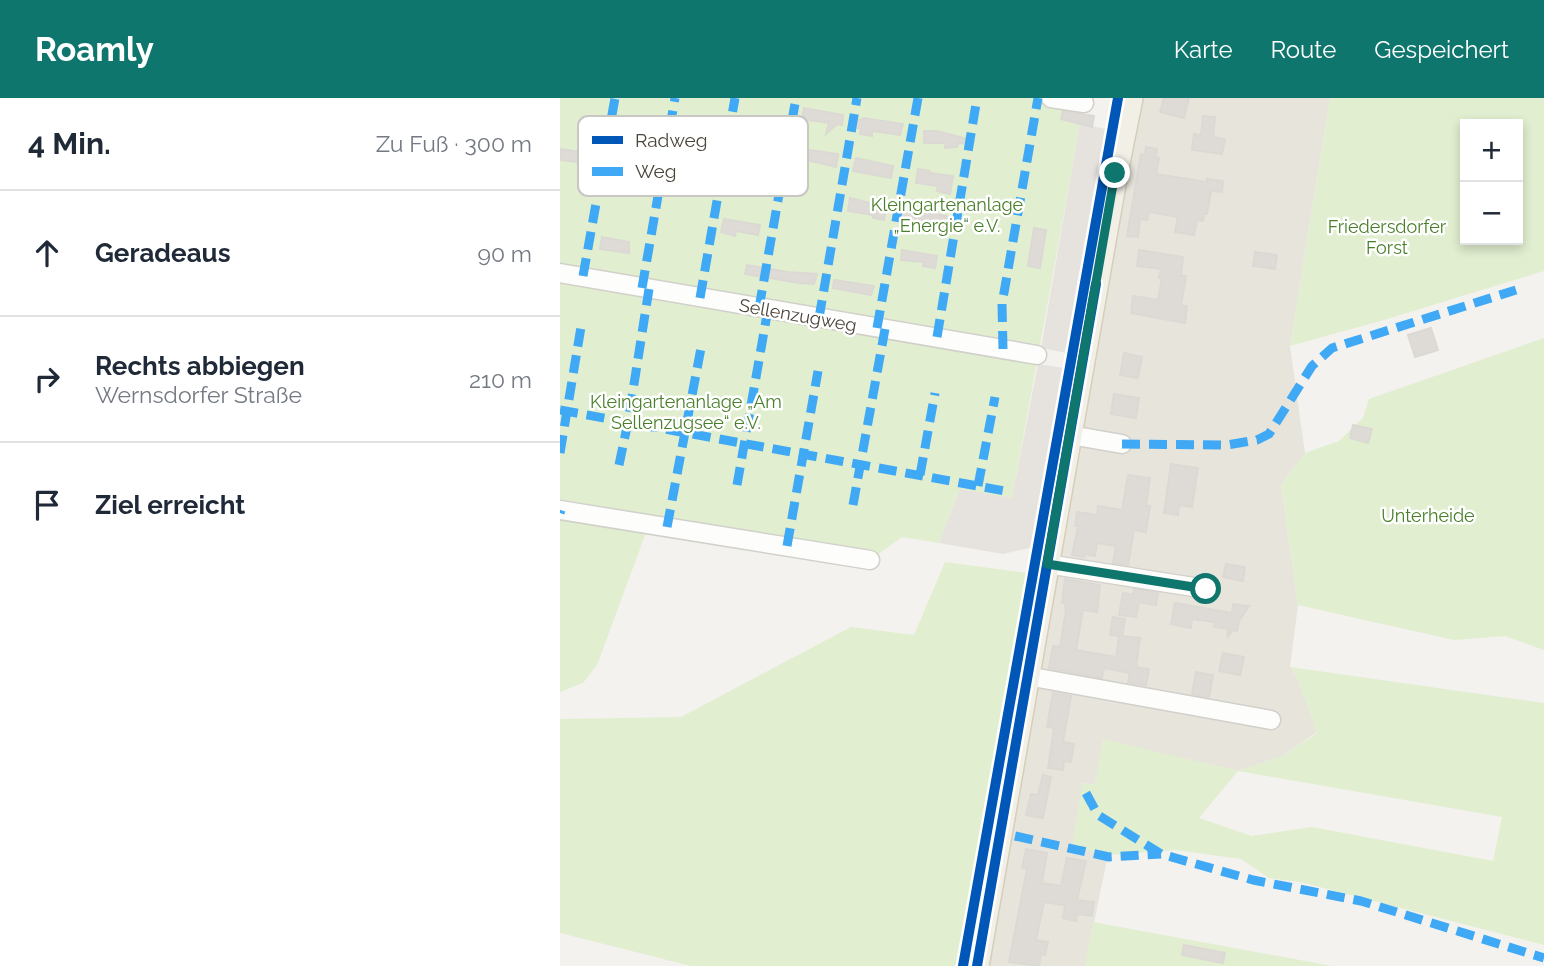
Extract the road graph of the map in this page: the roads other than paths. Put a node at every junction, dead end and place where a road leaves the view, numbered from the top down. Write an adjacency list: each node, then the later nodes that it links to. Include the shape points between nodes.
1 (1051, 98): 3 (lane)
2 (1131, 98): 6 (main road)
3 (1084, 103)
4 (560, 273): 5 (lane, Sellenzugweg)
5 (1037, 355)
6 (1070, 435): 7 (lane); 10 (main road)
7 (1122, 444)
8 (560, 510): 9 (lane)
9 (870, 560)
10 (1047, 564): 11 (lane); 12 (main road)
11 (1206, 589)
12 (1027, 676): 13 (lane); 14 (main road)
13 (1271, 720)
14 (977, 966)

